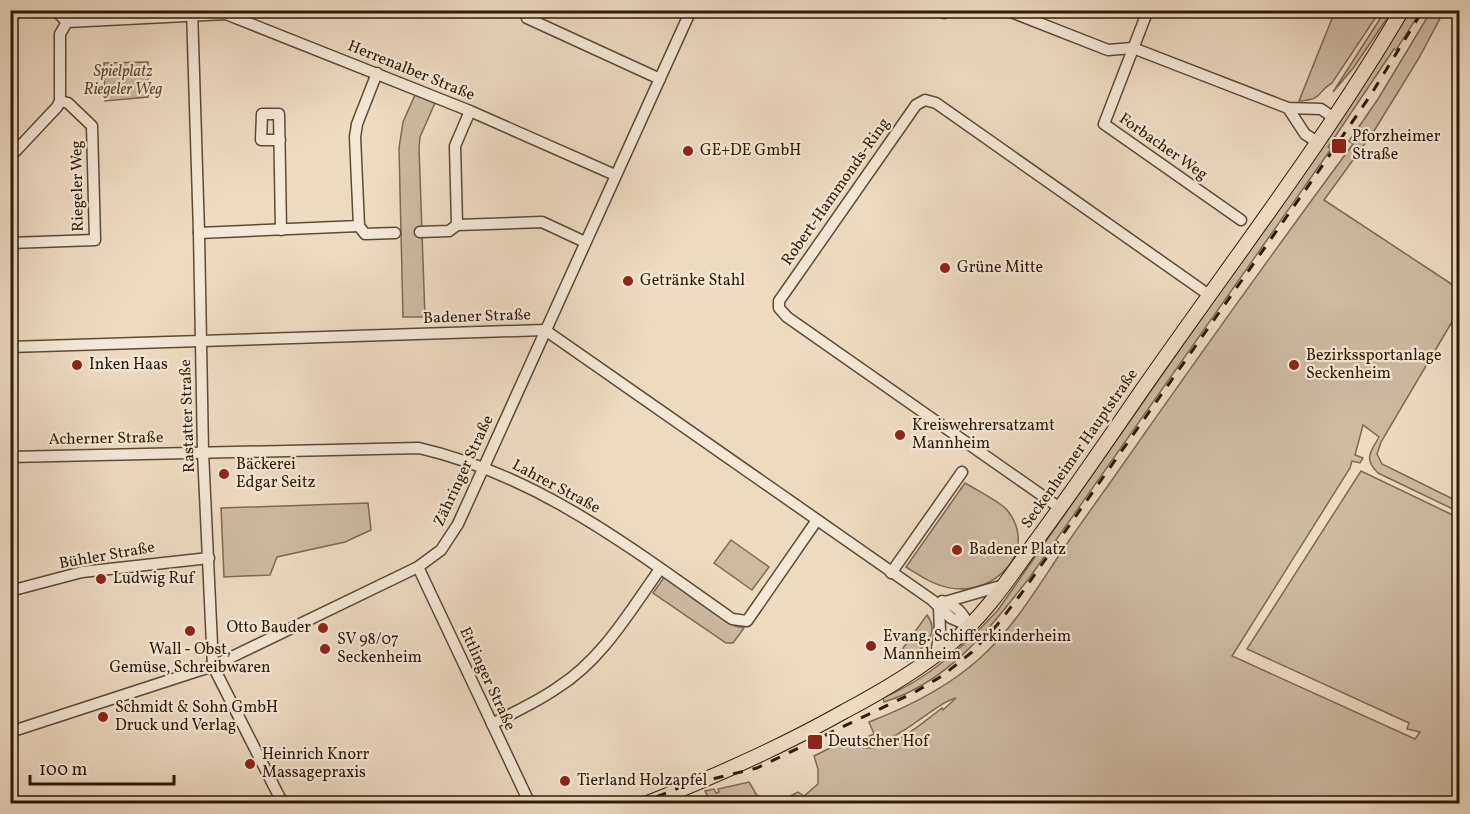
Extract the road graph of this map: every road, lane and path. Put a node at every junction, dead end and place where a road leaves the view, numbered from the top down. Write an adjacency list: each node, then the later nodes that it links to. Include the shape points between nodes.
1 (55, 10): 11 (street)
2 (530, 10): 14 (street, via 526,18)
3 (691, 10): 14 (street, Zähringer Straße)
4 (936, 10): 5 (street)
5 (947, 10)
6 (1006, 10): 12 (street, via 1108,50)
7 (1148, 10): 12 (street)
8 (1402, 10): 19 (main road, Seckenheimer Hauptstraße)
9 (226, 12): 10 (street, Herrenalber Straße); 13 (street, Herrenalber Straße)
10 (192, 14): 11 (street, Herrenalber Straße); 30 (street, Rastatter Straße)
11 (67, 22): 15 (street, via 60,34)
12 (1133, 48): 16 (street); 25 (street, Forbacher Weg, via 1104,124)
13 (377, 73): 17 (street, Herrenalber Straße); 27 (street, via 354,137)
14 (660, 79): 24 (street, Zähringer Straße)
15 (60, 101): 20 (street, Riegeler Weg); 23 (street)
16 (1288, 108): 19 (street, via 1321,109); 22 (street, via 1305,134)
17 (470, 111): 24 (street, Herrenalber Straße); 26 (street, via 455,146)
18 (99, 115): 20 (street)
19 (1334, 118): 22 (main road, Seckenheimer Hauptstraße)
20 (87, 121): 33 (street, Riegeler Weg, via 92,126 95,240)
21 (280, 140): 28 (street)
22 (1317, 142): 34 (main road, Seckenheimer Hauptstraße)
23 (10, 157)
24 (615, 175): 32 (street, Zähringer Straße)
25 (1241, 220)
26 (457, 225): 29 (street, via 449,231); 32 (street, via 542,222)
27 (358, 226): 28 (street); 31 (street, via 365,234)
28 (281, 230): 30 (street)
29 (420, 232)
30 (199, 233): 36 (street, Rastatter Straße)
31 (394, 233)
32 (585, 242): 35 (street, Zähringer Straße)
33 (10, 243)
34 (1209, 295): 42 (main road, Seckenheimer Hauptstraße); 42 (street, Robert-Hammonds-Ring, via 936,103 925,100 916,105 811,254 779,301 779,308 787,317)
35 (545, 330): 36 (street, Badener Straße); 40 (street, Zähringer Straße); 43 (street, Badener Straße)
36 (201, 341): 37 (street, Badener Straße); 38 (street, Rastatter Straße)
37 (10, 347)
38 (203, 452): 39 (street, Acherner Straße); 40 (street, Lahrer Straße, via 418,448); 44 (street, Rastatter Straße)
39 (10, 457)
40 (484, 467): 45 (street, Zähringer Straße, via 458,524 441,550); 46 (street, Lahrer Straße, via 575,512)
41 (962, 472): 47 (street)
42 (1059, 508): 48 (main road, Seckenheimer Hauptstraße)
43 (817, 520): 46 (street, Lahrer Straße, via 747,621 732,620); 47 (street, Badener Straße)
44 (209, 558): 49 (street, Bühler Straße, via 82,572); 53 (street, Rastatter Straße)
45 (418, 567): 53 (street, Zähringer Straße); 54 (street, Ettlinger Straße)
46 (660, 569): 54 (street, via 612,636 580,670 559,688)
47 (891, 573): 50 (street, Badener Straße)
48 (1004, 585): 50 (street); 51 (main road, Seckenheimer Hauptstraße)
49 (10, 591)
50 (938, 603): 51 (street, Badener Straße, via 963,613); 52 (street, via 940,632)
51 (969, 626): 52 (main road, Seckenheimer Hauptstraße)
52 (936, 654): 56 (main road, Seckenheimer Hauptstraße, via 893,684 803,734)
53 (213, 666): 55 (street, Zähringer Straße); 57 (street, Rastatter Straße)
54 (492, 724): 58 (street, Ettlinger Straße)
55 (10, 732)
56 (651, 803)
57 (283, 804)
58 (530, 804)

